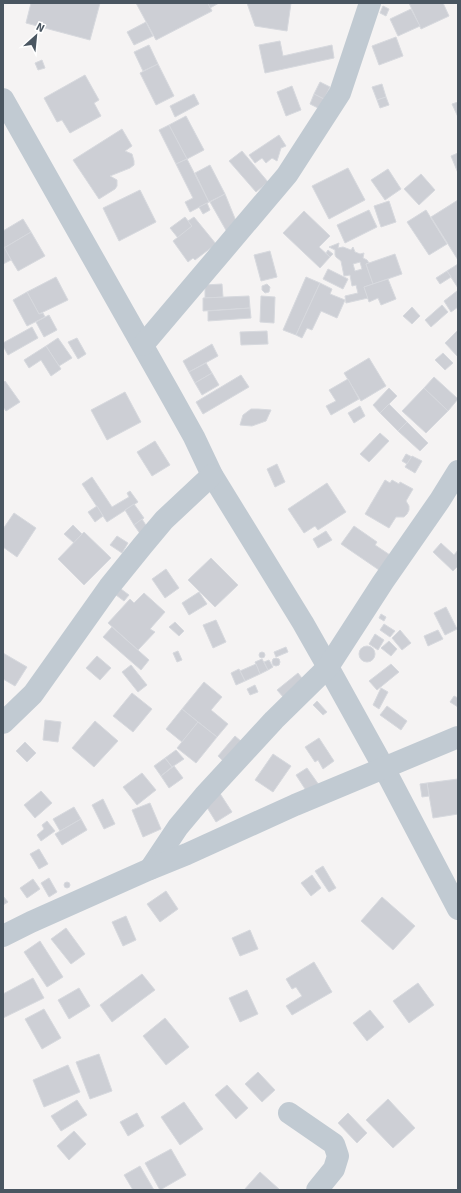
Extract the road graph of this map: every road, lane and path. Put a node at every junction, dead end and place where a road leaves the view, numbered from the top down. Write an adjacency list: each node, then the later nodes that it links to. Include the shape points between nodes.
1 (370, 3): 3 (street, via 340,93 287,175)
2 (3, 99): 3 (street)
3 (143, 345): 5 (street)
4 (458, 471): 6 (street)
5 (212, 475): 6 (street); 7 (street, via 164,520 147,540 105,593 33,694)
6 (328, 667): 9 (street); 10 (street, via 274,720 204,796 178,826)
7 (3, 723)
8 (458, 737): 9 (street)
9 (384, 768): 10 (street); 11 (street)
10 (150, 870): 12 (street)
11 (458, 909)
12 (3, 936)
13 (289, 1113): 14 (street, via 334,1144 338,1156 334,1169)
14 (317, 1190)

